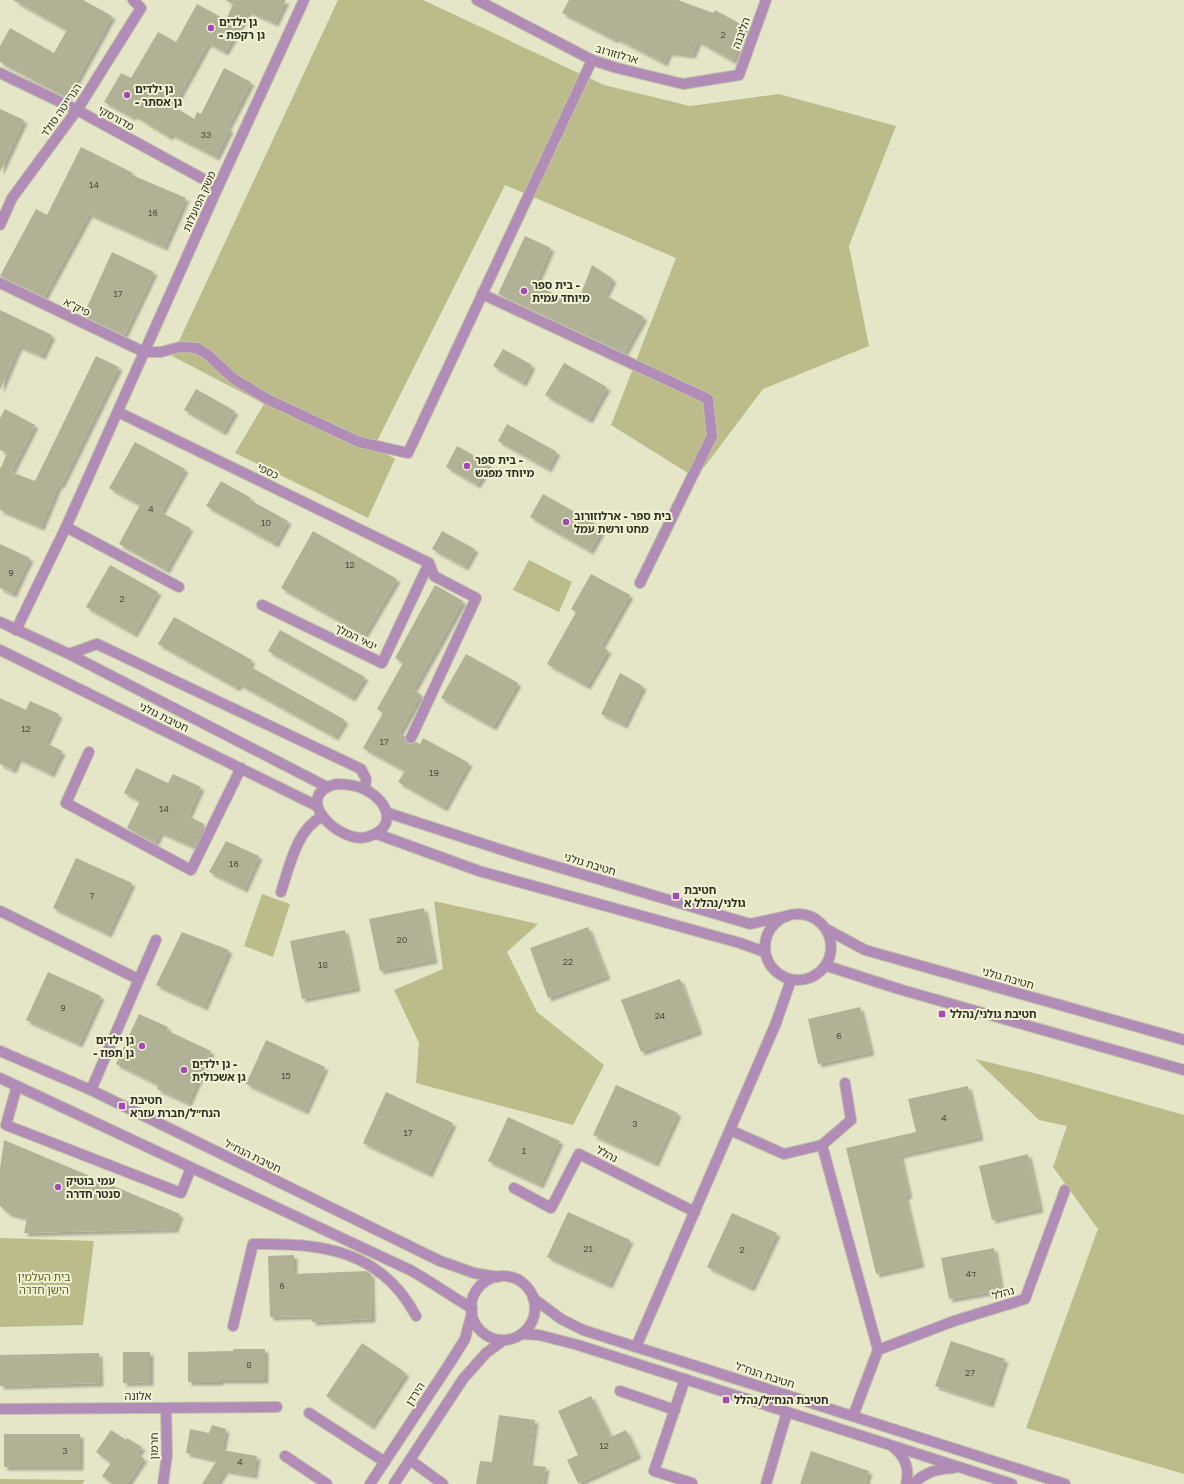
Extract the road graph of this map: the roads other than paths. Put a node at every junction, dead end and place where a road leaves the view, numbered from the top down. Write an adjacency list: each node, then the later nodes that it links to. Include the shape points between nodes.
1 (133, 0): 8 (street, הנרייטה סולד, via 141,8)
2 (304, 0): 9 (street, משק הפועלות)
3 (477, 0): 5 (street, ארלוזורוב)
4 (766, 0): 7 (street, הליבנה)
5 (592, 60): 7 (street, ארלוזורוב, via 683,84); 12 (street)
6 (0, 73): 8 (street, מדורסקי)
7 (739, 74)
8 (77, 110): 9 (street, מדורסקי); 10 (street, הנרייטה סולד, via 12,198)
9 (218, 187): 13 (street, משק הפועלות)
10 (0, 225)
11 (0, 283): 13 (street, פיק"א)
12 (482, 294): 13 (street, via 408,453 358,442 269,400 234,379 197,348 180,347 161,352); 17 (street, via 708,399 712,436)
13 (144, 352): 14 (street, משק הפועלות)
14 (118, 412): 15 (street); 16 (street, כספי)
15 (66, 526): 18 (street); 21 (street)
16 (429, 563): 19 (street, ינאי המלך, via 382,663); 24 (street, via 434,576 476,598)
17 (640, 583)
18 (179, 587)
19 (262, 605)
20 (0, 622): 21 (street, חטיבת גולני)
21 (16, 630): 23 (street, חטיבת גולני)
22 (0, 650): 26 (street, חטיבת גולני)
23 (69, 654): 27 (street, חטיבת גולני); 28 (street, via 97,644 361,769 366,779)
24 (411, 738)
25 (89, 752): 26 (street, via 66,803 191,870)
26 (241, 768): 29 (street, חטיבת גולני)
27 (327, 787): 28 (street, via 344,784); 29 (street, via 318,795)
28 (365, 789): 30 (street, via 384,804)
29 (317, 806): 31 (street)
30 (388, 814): 32 (street, via 386,825); 35 (street, חטיבת גולני, via 750,924)
31 (322, 817): 32 (street, via 332,827 353,836 364,838); 33 (street, via 315,820 298,841)
32 (377, 834): 38 (street, via 479,871)
33 (281, 892)
34 (0, 911): 40 (street)
35 (787, 916): 36 (street, via 801,914 814,917); 38 (street, via 769,930)
36 (828, 930): 39 (street, via 832,948); 42 (street, חטיבת גולני, via 866,950)
37 (156, 940): 40 (street)
38 (765, 952): 41 (street, via 774,970)
39 (826, 966): 41 (street, via 811,978); 44 (street)
40 (138, 979): 48 (street)
41 (791, 980): 49 (street, via 776,1023)
42 (1184, 1040)
43 (0, 1051): 48 (street, חטיבת הנח״ל)
44 (1184, 1070)
45 (0, 1078): 47 (street)
46 (845, 1084): 50 (street, via 851,1120)
47 (17, 1086): 51 (street); 51 (street, via 6,1125 181,1193)
48 (91, 1090): 57 (street, חטיבת הנח״ל, via 440,1261 474,1273)
49 (730, 1130): 50 (street, via 784,1154); 54 (street)
50 (822, 1145): 65 (street)
51 (192, 1168): 55 (street)
52 (514, 1188): 54 (street, נהלל, via 551,1208 579,1154)
53 (1065, 1190): 65 (street, נהלל, via 1025,1299 954,1320)
54 (695, 1212): 64 (street)
55 (358, 1246): 56 (street); 59 (street, via 428,1280)
56 (353, 1257): 60 (street, via 390,1279 409,1302); 61 (street, via 305,1245 253,1244)
57 (498, 1277): 58 (street, via 518,1280); 59 (street, via 481,1286 473,1298)
58 (534, 1298): 62 (street, via 534,1318); 64 (street, חטיבת הנח"ל, via 561,1319 583,1330)
59 (472, 1311): 63 (street, via 475,1323 481,1330 493,1338); 78 (street, הירדן, via 465,1338)
60 (416, 1316)
61 (234, 1326)
62 (522, 1334): 63 (street); 66 (street, via 539,1334)
63 (504, 1340): 77 (street, via 486,1353 463,1379)
64 (636, 1347): 74 (street, חטיבת הנח"ל)
65 (878, 1350): 74 (street)
66 (685, 1379): 71 (street); 72 (street)
67 (620, 1391): 71 (street)
68 (166, 1408): 69 (street, אלונה); 70 (street, אלונה); 82 (street, חרמון)
69 (277, 1408)
70 (0, 1409)
71 (675, 1410): 80 (street, via 654,1471)
72 (787, 1412): 75 (street); 87 (street)
73 (309, 1413): 78 (street)
74 (853, 1416): 90 (street, חטיבת הנח"ל)
75 (890, 1445): 79 (street); 88 (street, via 905,1460 908,1470)
76 (285, 1456): 83 (street)
77 (410, 1460): 85 (street); 86 (street)
78 (385, 1462): 84 (street, הירדן)
79 (962, 1468): 81 (street); 89 (street, via 941,1468 929,1472)
80 (692, 1483)
81 (1008, 1483)
82 (163, 1484)
83 (327, 1484)
84 (370, 1484)
85 (394, 1484)
86 (443, 1484)
87 (766, 1484)
88 (906, 1484)
89 (913, 1484)
90 (1065, 1484)

